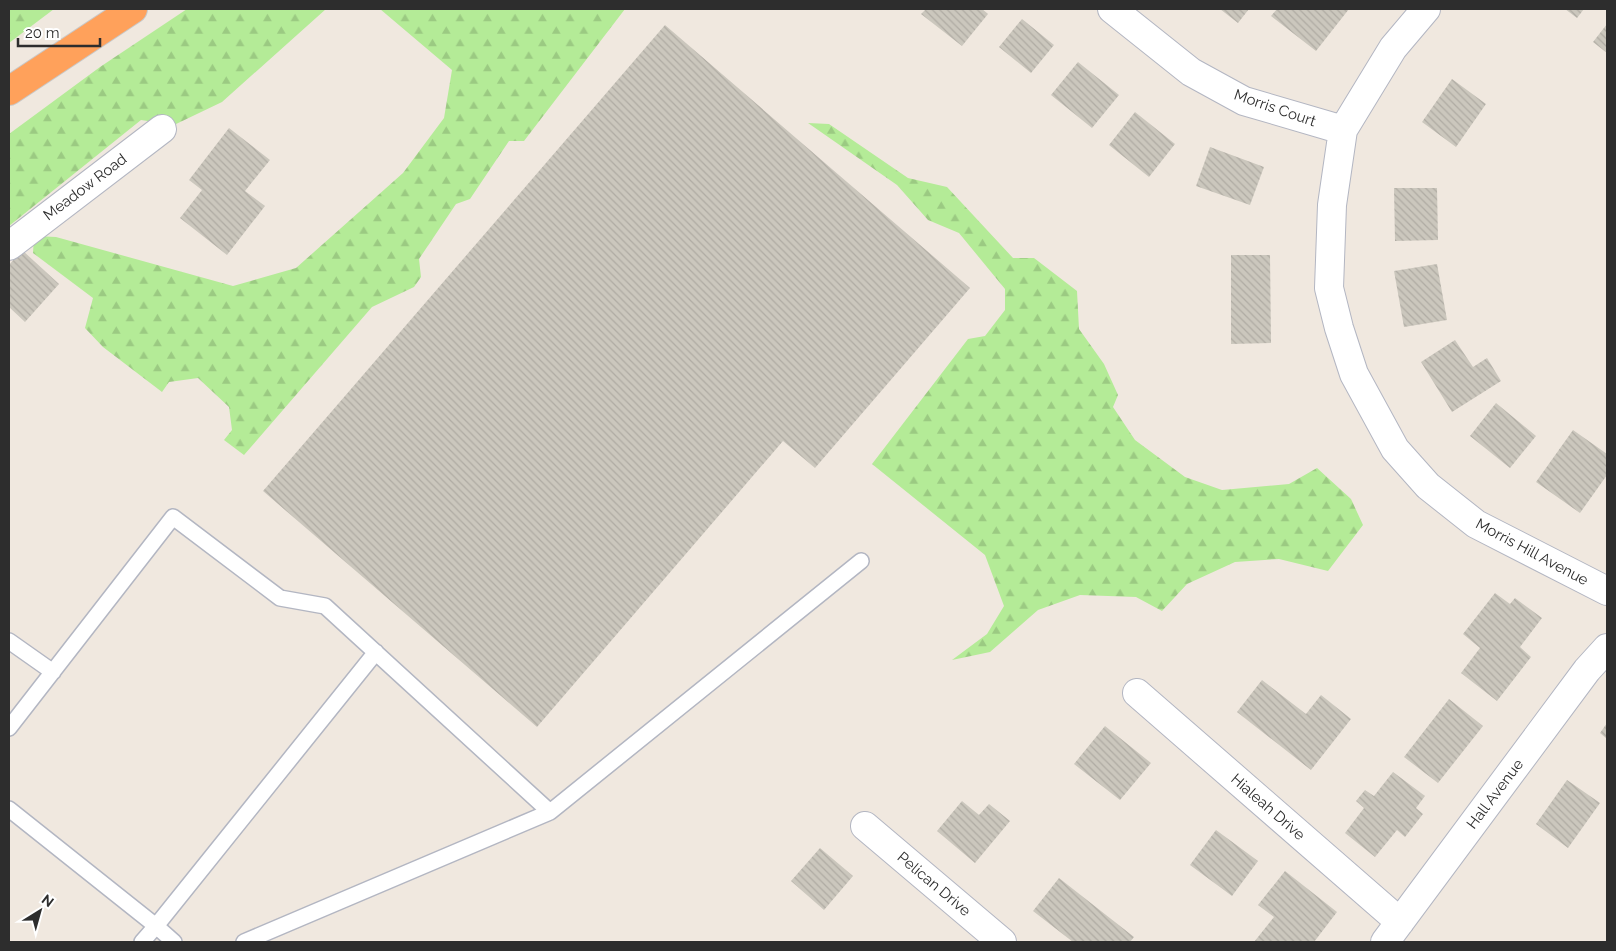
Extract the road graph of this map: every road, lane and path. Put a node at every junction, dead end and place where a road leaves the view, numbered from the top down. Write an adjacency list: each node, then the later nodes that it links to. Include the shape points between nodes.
1 (133, 9): 4 (highway)
2 (1112, 9): 6 (street, Morris Court, via 1191,72 1244,100)
3 (1426, 9): 6 (street, Morris Hill Avenue, via 1393,48)
4 (9, 91)
5 (162, 129): 7 (street, Meadow Road)
6 (1344, 130): 9 (street, Morris Hill Avenue, via 1332,205 1329,288 1354,374 1395,450 1428,486 1476,524)
7 (9, 246)
8 (861, 561): 17 (lane)
9 (1607, 592)
10 (9, 641): 13 (lane)
11 (1607, 648): 20 (street, Hall Avenue)
12 (376, 652): 13 (lane, via 325,606 280,598 173,518); 17 (lane); 19 (lane)
13 (52, 672): 15 (lane)
14 (1137, 693): 20 (street, Hialeah Drive)
15 (9, 728)
16 (9, 809): 19 (lane)
17 (550, 812): 23 (lane)
18 (865, 826): 24 (street, Pelican Drive)
19 (156, 926): 21 (lane); 22 (lane)
20 (1392, 932)
21 (142, 942)
22 (174, 942)
23 (244, 942)
24 (1002, 942)

